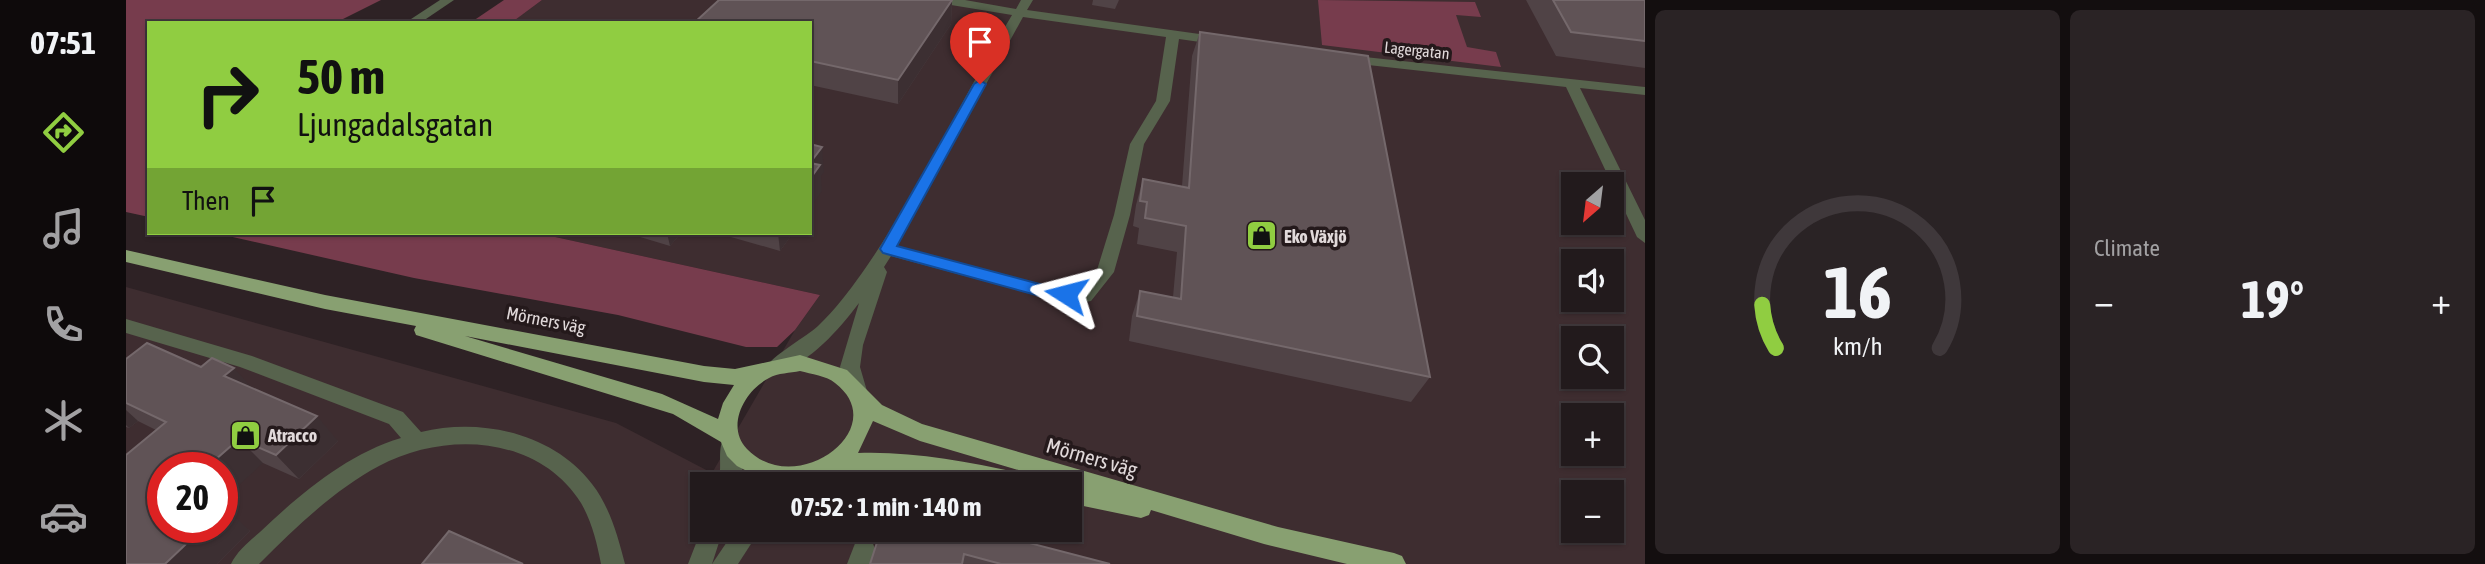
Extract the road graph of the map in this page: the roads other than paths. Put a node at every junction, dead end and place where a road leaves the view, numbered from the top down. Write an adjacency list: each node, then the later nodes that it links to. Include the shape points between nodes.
1 (448, 0): 4 (street)
2 (945, 0): 3 (street)
3 (1023, 7): 5 (street); 11 (street)
4 (414, 21)
5 (1173, 35): 6 (street); 11 (street, via 1163,101 1137,144 1105,272 1085,296 1047,292)
6 (1228, 42)
7 (1338, 58): 8 (street, Lagergatan)
8 (1571, 83): 9 (street, Lagergatan); 10 (street)
9 (1645, 91)
10 (1645, 237)
11 (885, 254): 15 (street, via 821,335 799,355); 16 (street, via 850,367)
12 (126, 256): 13 (main road, Mörners väg)
13 (325, 302): 15 (main road, Mörners väg, via 704,374 735,377); 18 (main road, Mörners väg, via 642,396 714,425)
14 (126, 326): 17 (street, via 245,361 396,418)
15 (764, 372): 16 (main road, via 800,363 823,366 845,377); 18 (main road, via 732,402 727,422)
16 (860, 396): 19 (main road, via 864,414 861,434); 25 (main road, Mörners väg, via 869,408 920,432)
17 (416, 440): 28 (street, via 372,459 325,489); 29 (street, via 464,435 507,438 555,460 584,489 606,530)
18 (730, 440): 20 (street); 21 (main road, via 743,460)
19 (836, 464): 22 (main road); 23 (main road, via 871,459)
20 (732, 472)
21 (765, 472)
22 (819, 472)
23 (963, 472)
24 (1082, 496): 25 (main road, Mörners väg)
25 (1275, 536): 32 (main road, Mörners väg)
26 (708, 542): 30 (street)
27 (740, 542): 31 (street)
28 (243, 564)
29 (613, 564)
30 (700, 564)
31 (724, 564)
32 (1394, 564)

